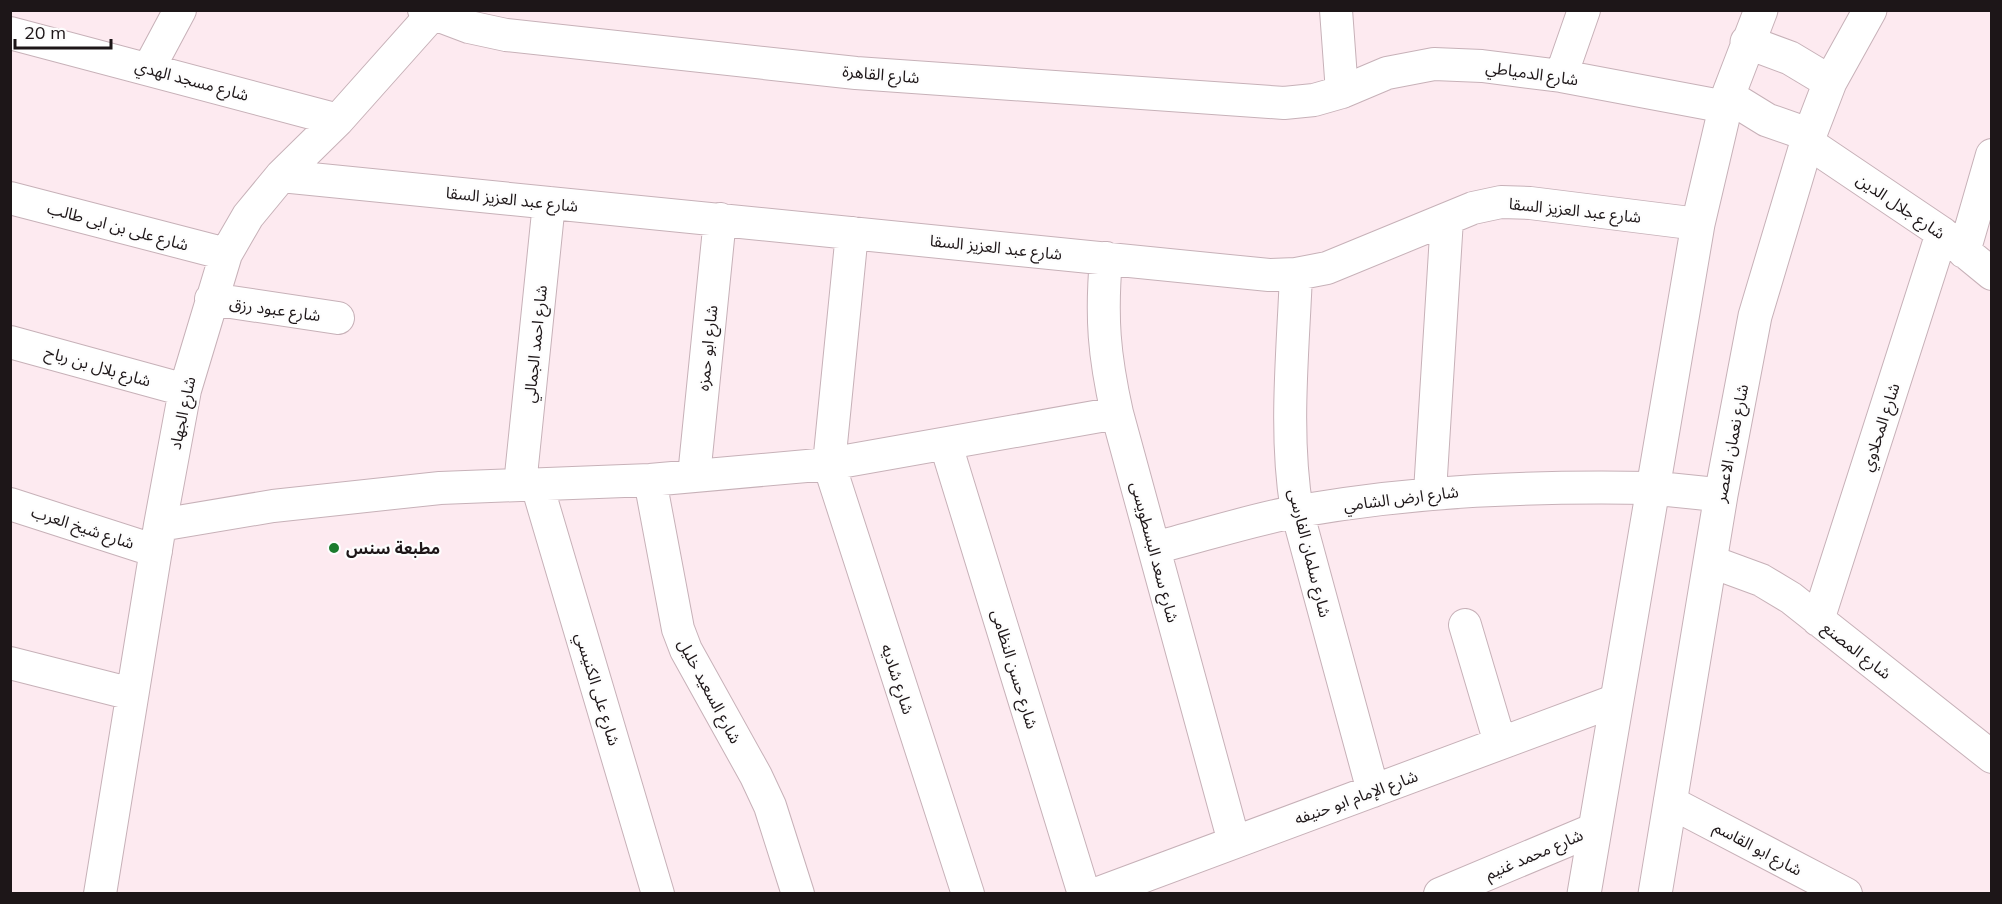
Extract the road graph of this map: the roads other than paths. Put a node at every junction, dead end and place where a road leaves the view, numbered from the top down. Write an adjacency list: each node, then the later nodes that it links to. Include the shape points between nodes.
1 (19, 10): 8 (street)
2 (180, 10): 11 (street)
3 (1336, 10): 14 (street)
4 (1584, 10): 12 (street)
5 (1761, 10): 10 (main road)
6 (1870, 10): 13 (main road, شارع نعمان الاعصر)
7 (431, 12): 14 (street, شارع القاهرة, via 506,35 856,73 1255,102 1314,100); 16 (street, شارع الجهاد)
8 (10, 27)
9 (10, 33): 11 (street, شارع مسجد الهدي)
10 (1747, 42): 13 (main road, via 1790,58); 15 (main road)
11 (149, 68): 16 (street, شارع مسجد الهدي)
12 (1561, 76): 14 (street, شارع الدمياطي, via 1434,64 1386,73); 15 (street, شارع الدمياطي)
13 (1830, 82): 17 (main road, شارع نعمان الاعصر)
14 (1342, 92)
15 (1727, 102): 17 (main road); 24 (main road)
16 (338, 120): 19 (street, شارع الجهاد)
17 (1808, 139): 26 (street, شارع جلال الدين); 43 (main road, شارع نعمان الاعصر, via 1755,316)
18 (1992, 155): 26 (street, شارع المحلاوي)
19 (281, 176): 21 (street, شارع عبد العزيز السقا); 27 (street, شارع الجهاد, via 248,216)
20 (10, 198): 27 (street, شارع على بن ابى طالب)
21 (549, 203): 22 (street, شارع عبد العزيز السقا); 40 (street, شارع احمد الجمالي)
22 (720, 219): 25 (street, شارع عبد العزيز السقا); 38 (street, شارع ابو حمزه)
23 (1447, 219): 24 (street, شارع عبد العزيز السقا, via 1473,208 1511,202); 29 (street, شارع عبد العزيز السقا, via 1327,268); 42 (street)
24 (1698, 224): 41 (main road)
25 (852, 233): 28 (street, شارع عبد العزيز السقا); 37 (street)
26 (1953, 243): 30 (street, شارع جلال الدين); 49 (street, شارع المحلاوي)
27 (225, 254): 31 (street, شارع الجهاد)
28 (1106, 258): 29 (street, شارع عبد العزيز السقا, via 1269,275); 35 (street, شارع سعد البسطويسى, via 1101,310 1105,362)
29 (1296, 274): 45 (street, شارع سلمان الفارسى, via 1290,447)
30 (1992, 274)
31 (211, 299): 32 (street, شارع عبود رزق); 34 (street, شارع الجهاد)
32 (338, 318)
33 (10, 342): 34 (street, شارع بلال بن رباح)
34 (185, 390): 46 (street, شارع الجهاد)
35 (1117, 413): 36 (street); 47 (street, شارع سعد البسطويسى)
36 (946, 445): 37 (street); 64 (street, شارع حسن النظامى)
37 (829, 464): 38 (street); 63 (street, شارع شاديه)
38 (694, 476): 39 (street)
39 (650, 480): 40 (street); 62 (street, شارع السعيد خليل, via 678,629 756,776)
40 (529, 485): 46 (street, via 441,488 273,506); 61 (street, شارع على الكنيسي)
41 (1653, 488): 42 (street, شارع ارض الشامي, via 1541,486); 43 (main road); 53 (main road)
42 (1430, 492): 45 (street, شارع ارض الشامي)
43 (1720, 495): 48 (main road, شارع نعمان الاعصر)
44 (10, 504): 46 (street, شارع شيخ العرب)
45 (1298, 511): 47 (street, شارع ارض الشامي); 56 (street, شارع سلمان الفارسى)
46 (158, 538): 52 (street, شارع الجهاد)
47 (1154, 548): 59 (street, شارع سعد البسطويسى)
48 (1712, 562): 49 (street, شارع المصنع, via 1761,580); 57 (main road, شارع نعمان الاعصر)
49 (1818, 620): 55 (street, شارع المصنع)
50 (1466, 625): 54 (street)
51 (10, 663): 52 (street)
52 (132, 694): 60 (street, شارع الجهاد)
53 (1617, 700): 54 (street, شارع الإمام ابو حنيفه); 58 (main road)
54 (1500, 744): 56 (street, شارع الإمام ابو حنيفه)
55 (1992, 757)
56 (1373, 791): 59 (street, شارع الإمام ابو حنيفه)
57 (1671, 802): 68 (main road, شارع نعمان الاعصر); 69 (street, شارع ابو القاسم)
58 (1595, 829): 66 (street, شارع محمد غنيم); 67 (main road)
59 (1234, 842): 65 (street, شارع الإمام ابو حنيفه)
60 (100, 894)
61 (658, 894)
62 (798, 894)
63 (968, 894)
64 (1084, 894)
65 (1096, 894)
66 (1440, 894)
67 (1584, 894)
68 (1654, 894)
69 (1846, 894)

